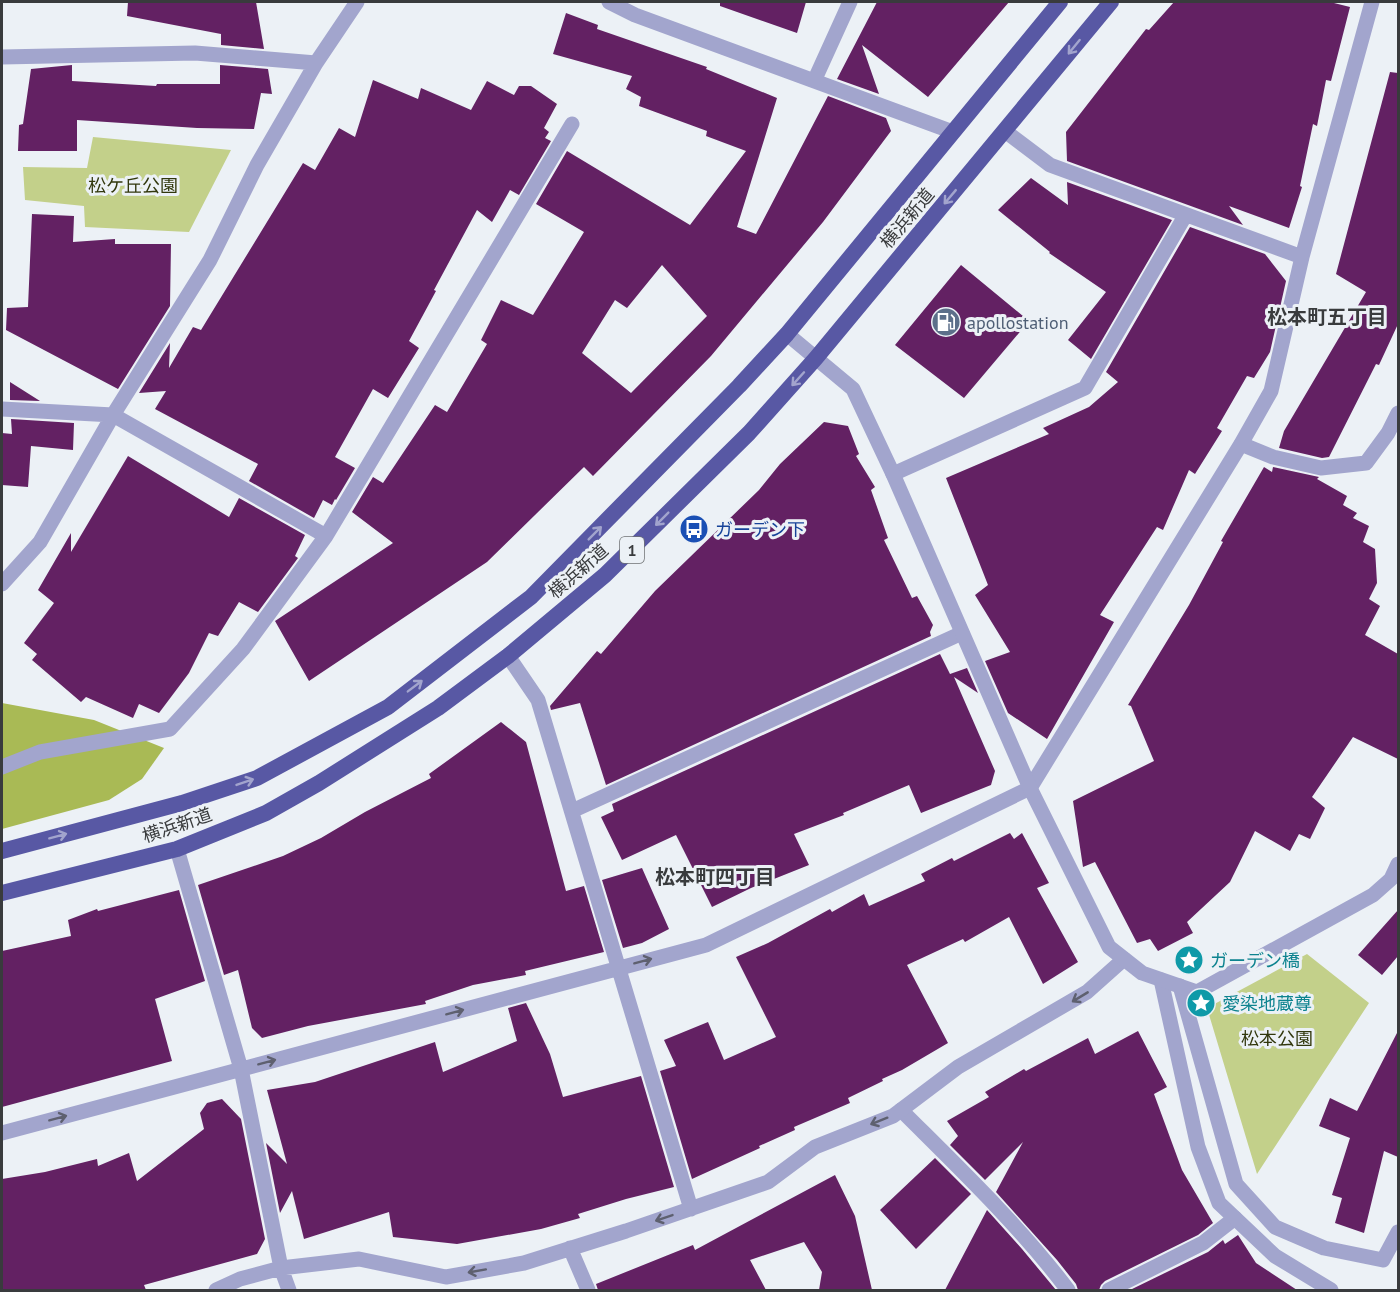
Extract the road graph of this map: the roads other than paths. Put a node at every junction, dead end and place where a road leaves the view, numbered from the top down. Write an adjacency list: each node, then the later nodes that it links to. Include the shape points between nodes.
1 (357, 2): 8 (street)
2 (609, 2): 9 (street)
3 (850, 2): 9 (street)
4 (1060, 2): 12 (highway, 横浜新道 / 1)
5 (1111, 2): 11 (highway, 横浜新道 / 1, one-way to 11)
6 (1372, 2): 14 (street)
7 (2, 57): 8 (street, via 195,53)
8 (316, 63): 19 (street, via 257,165 210,260)
9 (815, 80): 12 (street)
10 (572, 124): 22 (street)
11 (1005, 131): 13 (street, via 1050,165); 16 (highway, 横浜新道 / 1, one-way to 16)
12 (953, 132): 15 (highway, 横浜新道 / 1)
13 (1185, 216): 14 (street); 21 (street, via 1085,388)
14 (1302, 257): 20 (street, via 1271,391)
15 (787, 334): 16 (street); 30 (highway, 横浜新道 / 1, one-way to 15, via 182,803 257,778 388,707 531,597)
16 (816, 358): 21 (street, via 853,389); 25 (highway, 横浜新道 / 1, one-way to 25, via 749,433 606,575)
17 (2, 409): 19 (street)
18 (1398, 413): 20 (street, via 1366,463 1321,468 1273,458)
19 (113, 415): 22 (street); 23 (street, via 40,542)
20 (1241, 444): 27 (street)
21 (893, 474): 24 (street)
22 (326, 536): 26 (street, via 243,649 170,729 40,752)
23 (2, 584)
24 (962, 633): 27 (street); 28 (street)
25 (508, 656): 28 (street, via 538,699); 29 (highway, 横浜新道 / 1, via 438,708 319,783 266,813)
26 (2, 767)
27 (1030, 788): 34 (street, via 1109,947); 35 (street, one-way to 27, via 706,945)
28 (572, 811): 35 (street)
29 (177, 849): 33 (highway, 横浜新道 / 1); 38 (street)
30 (2, 851)
31 (1398, 864): 32 (street)
32 (1395, 882): 37 (street, via 1197,992)
33 (2, 893)
34 (1124, 959): 36 (street, via 1142,973); 39 (street, one-way to 39, via 1087,993 958,1067)
35 (618, 968): 38 (street, one-way to 35); 41 (street)
36 (1161, 980): 37 (street); 42 (street, via 1198,1147 1219,1203)
37 (1180, 986): 43 (street, via 1236,1184 1275,1227 1324,1248 1383,1260)
38 (241, 1069): 40 (street, one-way to 38); 45 (street)
39 (901, 1110): 41 (street, one-way to 41, via 815,1147 768,1182); 49 (street, via 998,1208)
40 (2, 1133)
41 (691, 1209): 44 (street, one-way to 44)
42 (1234, 1218): 50 (street, via 1203,1243); 51 (street, via 1275,1256)
43 (1398, 1232)
44 (570, 1248): 45 (street, one-way to 45, via 524,1263 446,1277 359,1259); 48 (street)
45 (281, 1268): 46 (street); 47 (street)
46 (216, 1290)
47 (289, 1290)
48 (588, 1290)
49 (1068, 1290)
50 (1109, 1290)
51 (1331, 1290)

